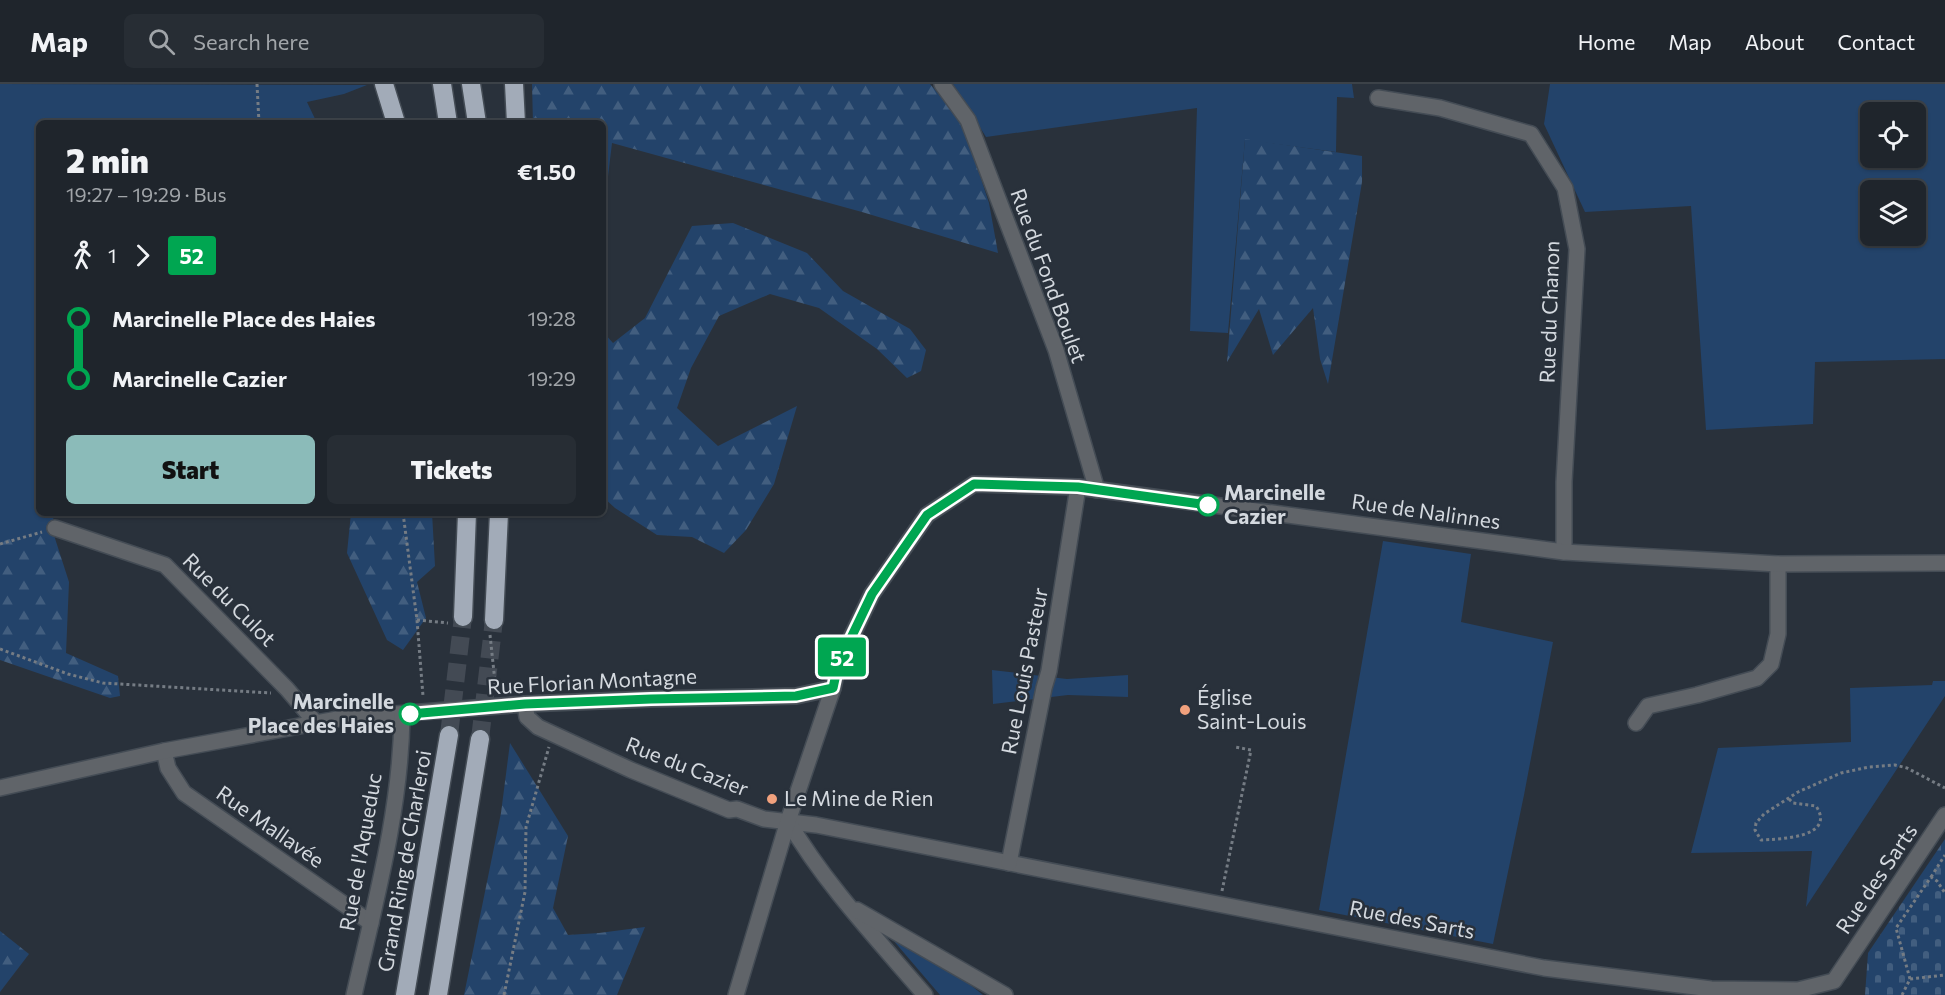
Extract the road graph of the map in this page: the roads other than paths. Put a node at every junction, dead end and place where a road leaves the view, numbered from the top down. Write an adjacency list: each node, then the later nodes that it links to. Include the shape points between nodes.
1 (384, 84): 7 (highway)
2 (442, 84): 8 (highway)
3 (471, 84): 9 (highway)
4 (514, 84): 10 (highway)
5 (942, 84): 12 (street, Rue du Fond Boulet, via 968,120 1056,350)
6 (1378, 98): 18 (street, Rue du Chanon, via 1440,108 1531,134 1565,188 1577,249 1564,482)
7 (395, 120)
8 (448, 120)
9 (477, 120)
10 (516, 120)
11 (1078, 487): 12 (street, Rue de Nalinnes); 23 (street, Rue de Nalinnes, via 974,484 927,515 872,594 838,665); 34 (street, Rue Louis Pasteur, via 1049,671)
12 (1097, 490): 18 (street, Rue de Nalinnes)
13 (456, 516): 17 (highway)
14 (467, 516): 17 (highway)
15 (499, 516): 22 (highway)
16 (55, 528): 26 (street, Rue du Culot, via 165,565)
17 (466, 538): 21 (highway)
18 (1564, 552): 20 (street, Rue de Nalinnes)
19 (1945, 563): 20 (street, Rue de Nalinnes)
20 (1779, 564): 27 (street, via 1778,634 1771,664 1756,678 1648,706)
21 (456, 620)
22 (492, 624)
23 (833, 688): 24 (street, Rue Florian Montagne, via 796,696); 33 (street, Rue de Nalinnes)
24 (525, 704): 25 (street, Rue Florian Montagne); 33 (street, Rue du Cazier, via 528,720 536,726 631,770 729,810 764,819)
25 (402, 715): 26 (street, Rue Florian Montagne); 36 (street, Rue de l'Aqueduc, via 395,802)
26 (316, 723): 30 (street, Rue Florian Montagne)
27 (1636, 723)
28 (449, 735): 39 (highway, Grand Ring de Charleroi)
29 (480, 739): 40 (highway)
30 (164, 751): 31 (street, Rue Florian Montagne); 36 (street, Rue Mallavée, via 168,768 184,793)
31 (0, 788)
32 (1945, 815): 34 (street, Rue des Sarts, via 1834,981 1798,990 1711,988 1544,968)
33 (788, 820): 34 (street, Rue des Sarts); 35 (street, via 807,852); 41 (street, Rue de Nalinnes)
34 (1009, 863)
35 (848, 904): 37 (street); 42 (street)
36 (371, 923): 38 (street, Rue de l'Aqueduc)
37 (1002, 994)
38 (354, 995)
39 (405, 995)
40 (438, 995)
41 (736, 995)
42 (925, 995)

